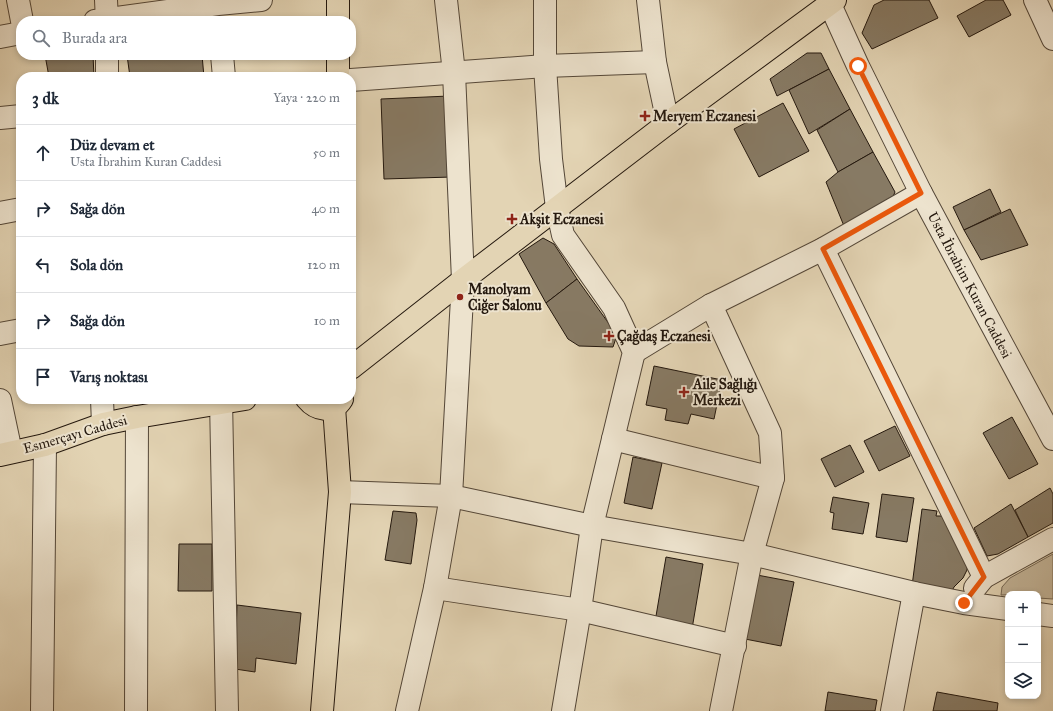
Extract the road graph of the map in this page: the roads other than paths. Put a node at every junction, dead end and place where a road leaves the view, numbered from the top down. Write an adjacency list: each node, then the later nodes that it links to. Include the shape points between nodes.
1 (18, 0): 11 (street)
2 (261, 0): 9 (street)
3 (338, 0): 12 (main road)
4 (446, 0): 24 (street)
5 (546, 0): 20 (street)
6 (648, 0): 19 (street)
7 (1035, 0): 15 (street)
8 (831, 1): 28 (main road); 29 (street, Usta İbrahim Kuran Caddesi, via 858,66)
9 (218, 8): 10 (street)
10 (103, 15)
11 (21, 16)
12 (338, 16)
13 (16, 34): 14 (street)
14 (0, 37)
15 (1053, 38)
16 (107, 60): 21 (street)
17 (222, 60): 22 (street)
18 (338, 60): 23 (main road)
19 (656, 62): 20 (street); 28 (street)
20 (545, 66): 24 (street); 30 (street)
21 (107, 72)
22 (224, 72)
23 (338, 72)
24 (454, 73): 25 (street); 34 (street)
25 (356, 80)
26 (16, 116): 27 (street)
27 (0, 118)
28 (668, 123): 30 (main road)
29 (921, 193): 33 (street); 50 (street, Usta İbrahim Kuran Caddesi)
30 (557, 208): 34 (main road); 38 (street, via 563,235 614,308)
31 (16, 210): 32 (street)
32 (0, 213)
33 (823, 249): 35 (street); 59 (street)
34 (463, 280): 39 (main road); 55 (street)
35 (711, 305): 38 (street); 53 (street, via 770,433)
36 (16, 331): 37 (street)
37 (0, 334)
38 (634, 352): 49 (street)
39 (356, 364)
40 (0, 400): 52 (street)
41 (102, 404): 48 (street)
42 (200, 404): 47 (main road, Esmerçayı Caddesi)
43 (221, 404): 70 (street)
44 (311, 404): 45 (main road, via 326,409)
45 (336, 404)
46 (338, 404): 54 (main road)
47 (137, 416): 48 (main road, Esmerçayı Caddesi); 69 (street)
48 (103, 424): 51 (main road, Esmerçayı Caddesi)
49 (613, 439): 53 (street); 56 (street)
50 (1053, 439)
51 (44, 445): 52 (main road, Esmerçayı Caddesi); 68 (street)
52 (5, 453)
53 (772, 478): 58 (street)
54 (340, 492): 55 (street); 71 (main road)
55 (451, 496): 56 (street); 60 (street)
56 (592, 526): 58 (street); 63 (street)
57 (1053, 539): 59 (street)
58 (752, 554): 61 (street); 67 (street)
59 (984, 577): 62 (street)
60 (435, 588): 63 (street); 72 (street)
61 (914, 593): 62 (street); 75 (street)
62 (964, 603): 64 (street)
63 (580, 610): 67 (street); 73 (street)
64 (1005, 610)
65 (1041, 614): 66 (street)
66 (1053, 616)
67 (735, 646): 74 (street)
68 (42, 711)
69 (136, 711)
70 (227, 711)
71 (322, 711)
72 (407, 711)
73 (563, 711)
74 (722, 711)
75 (892, 711)

